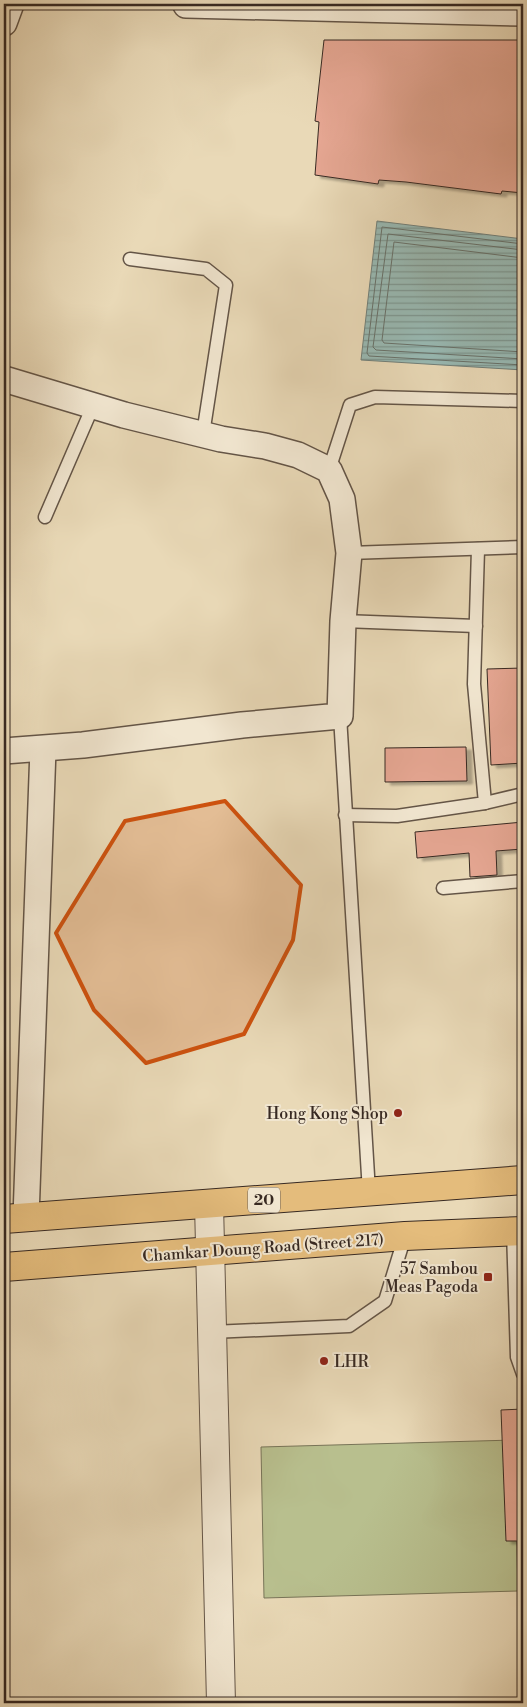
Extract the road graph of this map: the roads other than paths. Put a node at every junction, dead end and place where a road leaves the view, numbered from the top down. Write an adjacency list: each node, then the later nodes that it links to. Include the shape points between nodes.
1 (11, 4): 4 (street)
2 (186, 5): 3 (street)
3 (523, 13)
4 (4, 23)
5 (130, 258): 9 (lane, via 206,270 226,285)
6 (4, 379): 8 (street)
7 (523, 401): 10 (lane, via 375,397 362,400 350,405)
8 (93, 406): 9 (street); 11 (lane)
9 (203, 434): 10 (street, via 298,455)
10 (329, 470): 14 (street, via 342,499)
11 (45, 516)
12 (523, 547): 13 (lane)
13 (478, 549): 14 (lane); 16 (lane)
14 (349, 553): 15 (street)
15 (342, 621): 16 (lane); 17 (street)
16 (476, 626): 21 (lane, via 474,684)
17 (340, 716): 18 (street); 22 (lane)
18 (43, 749): 19 (street); 28 (street)
19 (4, 751)
20 (523, 794): 21 (lane)
21 (485, 803): 22 (lane, via 397,816)
22 (345, 816): 26 (lane)
23 (523, 880): 24 (lane)
24 (443, 888)
25 (523, 1180): 26 (main road, 20)
26 (369, 1192): 27 (main road, 20)
27 (209, 1204): 28 (main road, 20); 31 (street)
28 (15, 1218)
29 (518, 1231): 30 (main road, Chamkar Doung Road (Street 217)); 34 (lane, via 517,1357)
30 (404, 1236): 31 (main road, Chamkar Doung Road (Street 217)); 33 (lane, via 385,1301 349,1326)
31 (211, 1251): 32 (main road, Chamkar Doung Road (Street 217)); 33 (street)
32 (4, 1267)
33 (212, 1332): 35 (street)
34 (523, 1374)
35 (221, 1703)

